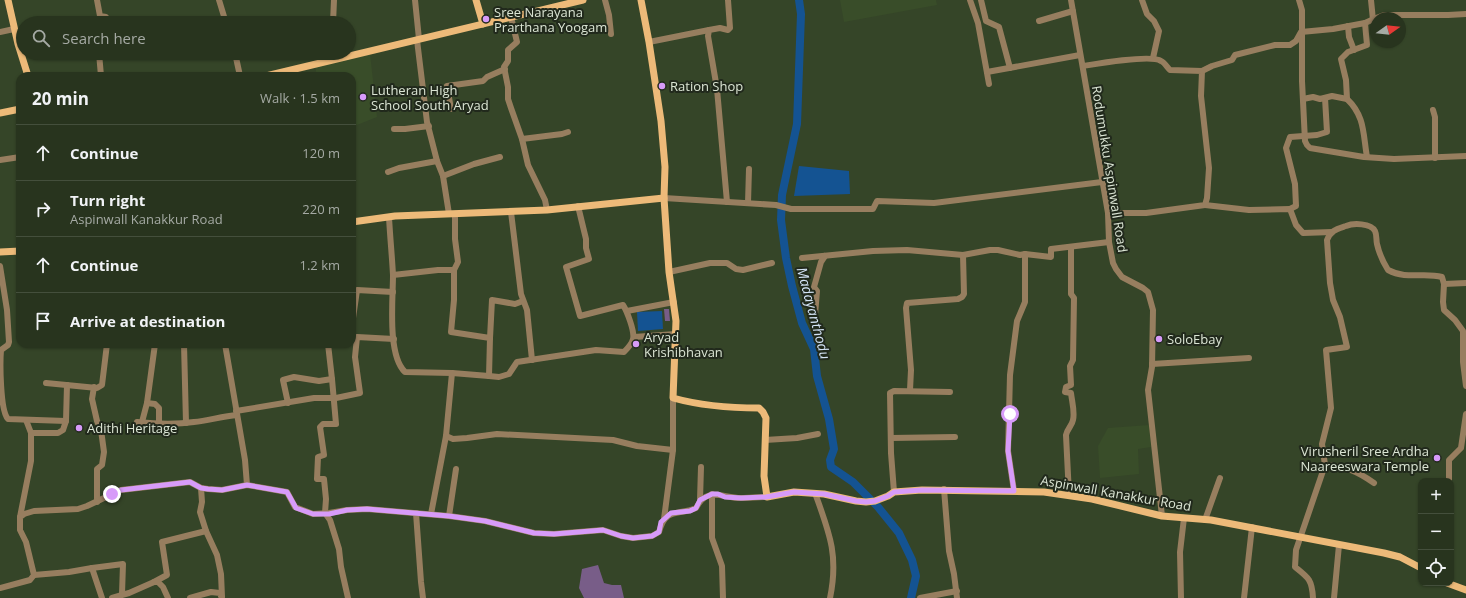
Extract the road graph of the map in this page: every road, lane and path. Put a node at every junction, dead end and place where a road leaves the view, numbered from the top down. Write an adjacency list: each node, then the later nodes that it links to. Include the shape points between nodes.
1 (8, 0): 30 (main road)
2 (97, 0): 21 (street)
3 (219, 0): 22 (street)
4 (334, 0): 23 (street)
5 (415, 0): 36 (street)
6 (476, 0): 28 (main road)
7 (583, 0): 24 (main road)
8 (605, 0): 34 (street)
9 (641, 0): 37 (main road)
10 (728, 0): 31 (street, via 730,28)
11 (970, 0): 54 (street, via 978,23)
12 (981, 0): 47 (street, via 986,21 999,27)
13 (1071, 0): 17 (street, Rodumukku Aspinwall Road)
14 (1142, 0): 41 (street, via 1147,14 1159,31)
15 (1299, 0): 33 (street, via 1302,10)
16 (1371, 0): 18 (street)
17 (1073, 11): 26 (street); 40 (street, Rodumukku Aspinwall Road)
18 (1374, 12)
19 (1466, 14): 20 (street)
20 (1406, 15)
21 (100, 16)
22 (224, 16)
23 (333, 16)
24 (512, 17): 28 (main road); 48 (street, via 517,42 508,50)
25 (1370, 20): 27 (street)
26 (1039, 21)
27 (1365, 22): 29 (street); 38 (street, via 1367,45)
28 (483, 24): 36 (main road)
29 (1348, 26): 33 (street); 38 (street)
30 (14, 30): 32 (street); 35 (main road)
31 (709, 30): 37 (street); 80 (street)
32 (0, 32)
33 (1301, 32): 49 (street, via 1290,45 1275,45 1235,55 1232,60); 57 (street)
34 (611, 34)
35 (16, 37)
36 (418, 39): 39 (main road); 63 (street)
37 (649, 42): 79 (main road, via 661,121 665,167)
38 (1354, 50): 58 (street, via 1341,58)
39 (356, 52)
40 (1080, 55): 46 (street, Rodumukku Aspinwall Road); 47 (street)
41 (1153, 58): 46 (street); 49 (street, via 1161,60 1170,70)
42 (23, 60): 50 (main road)
43 (100, 60): 51 (street)
44 (237, 60): 52 (street)
45 (321, 60): 53 (main road)
46 (1083, 66): 78 (street, Rodumukku Aspinwall Road)
47 (1010, 68): 54 (street)
48 (505, 69): 59 (street, via 483,81 447,86); 67 (street, via 508,99)
49 (1202, 71): 82 (street, via 1201,96 1209,168)
50 (27, 72)
51 (101, 72)
52 (239, 72)
53 (285, 72)
54 (987, 72): 55 (street)
55 (989, 84)
56 (1325, 98): 57 (street); 58 (street, via 1332,96); 66 (street, via 1327,132)
57 (1303, 99): 66 (street)
58 (1347, 99): 71 (street, via 1355,107 1363,127)
59 (451, 109)
60 (16, 110): 62 (main road)
61 (1434, 110): 72 (street)
62 (0, 113)
63 (429, 126): 64 (street); 74 (street)
64 (394, 128)
65 (568, 132): 67 (street)
66 (1305, 135): 71 (street, via 1310,148); 84 (street, via 1290,137 1286,148 1295,184 1296,206)
67 (522, 139): 85 (street, via 528,165 545,200)
68 (1466, 156): 72 (street)
69 (16, 157): 73 (street)
70 (500, 157): 77 (street)
71 (1367, 157): 72 (street)
72 (1435, 158)
73 (0, 160)
74 (437, 161): 76 (street); 77 (street)
75 (748, 169): 81 (street)
76 (388, 172)
77 (443, 176): 88 (street)
78 (1102, 182): 81 (street, via 934,203 877,201 873,209 869,210 791,209); 87 (street, Rodumukku Aspinwall Road)
79 (664, 198): 80 (street); 83 (main road); 103 (main road)
80 (727, 202): 81 (street)
81 (748, 203)
82 (1205, 205): 84 (street, via 1249,210); 87 (street, via 1146,213)
83 (578, 206): 85 (main road); 111 (street, via 589,259 566,267 580,316 623,305)
84 (1290, 209): 91 (street, via 1296,225 1303,233)
85 (547, 210): 86 (main road)
86 (511, 212): 88 (main road); 109 (street)
87 (1108, 213): 92 (street, Rodumukku Aspinwall Road)
88 (452, 214): 89 (main road); 102 (street, via 458,262)
89 (389, 217): 90 (main road); 104 (street)
90 (356, 221)
91 (1332, 232): 106 (street, via 1350,224 1364,224 1375,231 1377,245 1388,270 1411,277 1440,276 1444,279); 155 (street, via 1327,240 1330,283 1347,347 1326,350 1331,408 1322,444)
92 (1109, 242): 93 (street); 127 (street, Rodumukku Aspinwall Road, via 1113,262 1122,277 1148,292 1153,310)
93 (1071, 247): 96 (street, via 1051,249 1051,257); 168 (street, via 1071,294 1074,298 1071,385 1066,387 1065,392 1071,393 1074,415 1066,435)
94 (0, 251): 95 (main road)
95 (16, 251)
96 (1025, 254): 97 (street, via 990,250); 164 (street, via 1025,302 1017,322 1010,375 1008,451)
97 (963, 255): 98 (street, via 907,250); 135 (street, via 962,297 907,303)
98 (825, 256): 99 (street); 112 (street, via 814,287 817,291)
99 (802, 258)
100 (772, 263): 103 (street, via 743,270 727,263 710,263)
101 (0, 266): 124 (street, via 9,342)
102 (454, 270): 104 (street); 115 (street, via 451,332)
103 (669, 272): 110 (main road)
104 (393, 275): 108 (street)
105 (1466, 283): 106 (street)
106 (1444, 284): 133 (street, via 1444,310 1463,331)
107 (356, 290): 108 (street)
108 (393, 292): 116 (street)
109 (523, 301): 115 (street, via 515,304 492,300); 126 (street, via 527,310)
110 (674, 302): 111 (street); 113 (main road)
111 (627, 311): 114 (street)
112 (815, 315)
113 (676, 334): 114 (street); 138 (main road)
114 (634, 337): 126 (street, via 624,352 596,350)
115 (490, 338): 129 (street)
116 (394, 339): 117 (street, via 357,337); 128 (street, via 396,358 404,372)
117 (356, 347)
118 (107, 348): 134 (street, via 102,385)
119 (154, 348): 139 (street)
120 (184, 348): 146 (street)
121 (226, 348): 141 (street)
122 (328, 348): 130 (street)
123 (356, 348): 137 (street, via 360,393)
124 (0, 350): 143 (street)
125 (1249, 358): 127 (street)
126 (532, 360): 129 (street, via 517,362 508,374 499,377)
127 (1152, 364): 175 (street, Rodumukku Aspinwall Road, via 1148,390)
128 (452, 373): 129 (street); 150 (street)
129 (489, 376)
130 (332, 379): 137 (street); 140 (street, via 319,381 294,377 283,380)
131 (46, 384): 132 (street)
132 (67, 385): 134 (street); 145 (street)
133 (1466, 386)
134 (94, 387): 170 (street, via 92,399 104,452 102,465 97,468)
135 (910, 390): 136 (street); 152 (street, via 894,390 890,393)
136 (950, 392)
137 (333, 398): 140 (street, via 314,398); 172 (street, via 336,424 322,424 320,427 324,455 318,458 317,479 324,479)
138 (673, 398): 153 (main road, via 723,408 759,408 766,418); 154 (street)
139 (147, 403): 147 (street, via 155,404 159,408); 147 (street, via 139,422)
140 (288, 403): 141 (street)
141 (237, 413): 146 (street); 161 (street)
142 (1466, 414): 159 (street, via 1461,448 1449,460)
143 (2, 417): 144 (street)
144 (26, 420): 145 (street); 148 (street)
145 (66, 421): 148 (street, via 60,433)
146 (186, 423): 147 (street)
147 (159, 424)
148 (31, 432): 176 (street, via 31,461)
149 (818, 434): 153 (street)
150 (446, 436): 154 (street, via 453,439 498,434 613,440); 173 (street)
151 (955, 437): 152 (street)
152 (891, 438): 165 (street)
153 (765, 440): 169 (main road)
154 (673, 450): 178 (street)
155 (1324, 465): 160 (street, via 1340,466 1360,473); 182 (street)
156 (702, 467): 167 (street, via 700,487)
157 (456, 468): 174 (street)
158 (1220, 478): 179 (street)
159 (1449, 478)
160 (1374, 483)
161 (247, 485): 162 (street, via 222,490); 172 (street, via 287,492 296,508 313,514)
162 (201, 488): 170 (street, via 190,482 121,490); 181 (street, via 200,512)
163 (944, 489): 164 (main road, Aspinwall Kanakkur Road); 165 (main road, Aspinwall Kanakkur Road); 192 (street, via 949,551)
164 (1014, 491): 168 (main road, Aspinwall Kanakkur Road)
165 (894, 492): 166 (main road, Aspinwall Kanakkur Road, via 875,501 866,502)
166 (815, 493): 169 (main road, Aspinwall Kanakkur Road, via 794,492); 201 (street, via 826,522 833,555 833,586)
167 (706, 494): 169 (street, via 741,498); 178 (street, via 696,508 671,513); 200 (street, via 712,538 722,566)
168 (1069, 495): 175 (main road, Aspinwall Kanakkur Road)
169 (766, 497)
170 (97, 502): 176 (street, via 78,509 34,511)
171 (416, 513): 172 (street, via 367,509); 173 (street); 199 (street)
172 (325, 514): 198 (street, via 330,520 339,549 340,567)
173 (431, 514): 174 (street)
174 (449, 516): 178 (street, via 485,521 534,533 603,530 633,538 652,536 659,532)
175 (1162, 516): 177 (main road, Aspinwall Kanakkur Road)
176 (20, 517): 186 (street, via 20,530 26,542)
177 (1184, 518): 179 (main road, Aspinwall Kanakkur Road); 203 (street, via 1180,552)
178 (664, 519)
179 (1205, 520): 180 (main road, Aspinwall Kanakkur Road)
180 (1252, 527): 182 (main road, Aspinwall Kanakkur Road); 204 (street)
181 (206, 531): 187 (street, via 162,542 167,575); 197 (street, via 217,555)
182 (1300, 536): 183 (main road, Aspinwall Kanakkur Road); 205 (street, via 1295,568 1308,577)
183 (1339, 545): 184 (main road, Aspinwall Kanakkur Road, via 1400,557); 206 (street)
184 (1418, 566)
185 (92, 568): 186 (street); 191 (street, via 123,564); 193 (street)
186 (34, 575): 189 (street, via 30,580)
187 (154, 582): 191 (street); 195 (street, via 163,586)
188 (1454, 586): 190 (main road)
189 (0, 588)
190 (1466, 590)
191 (127, 595): 194 (street)
192 (957, 595): 202 (street)
193 (102, 598)
194 (112, 598)
195 (168, 598)
196 (190, 598): 197 (street, via 215,592 220,593)
197 (222, 598)
198 (348, 598)
199 (423, 598)
200 (723, 598)
201 (830, 598)
202 (920, 598)
203 (1181, 598)
204 (1244, 598)
205 (1313, 598)
206 (1334, 598)

